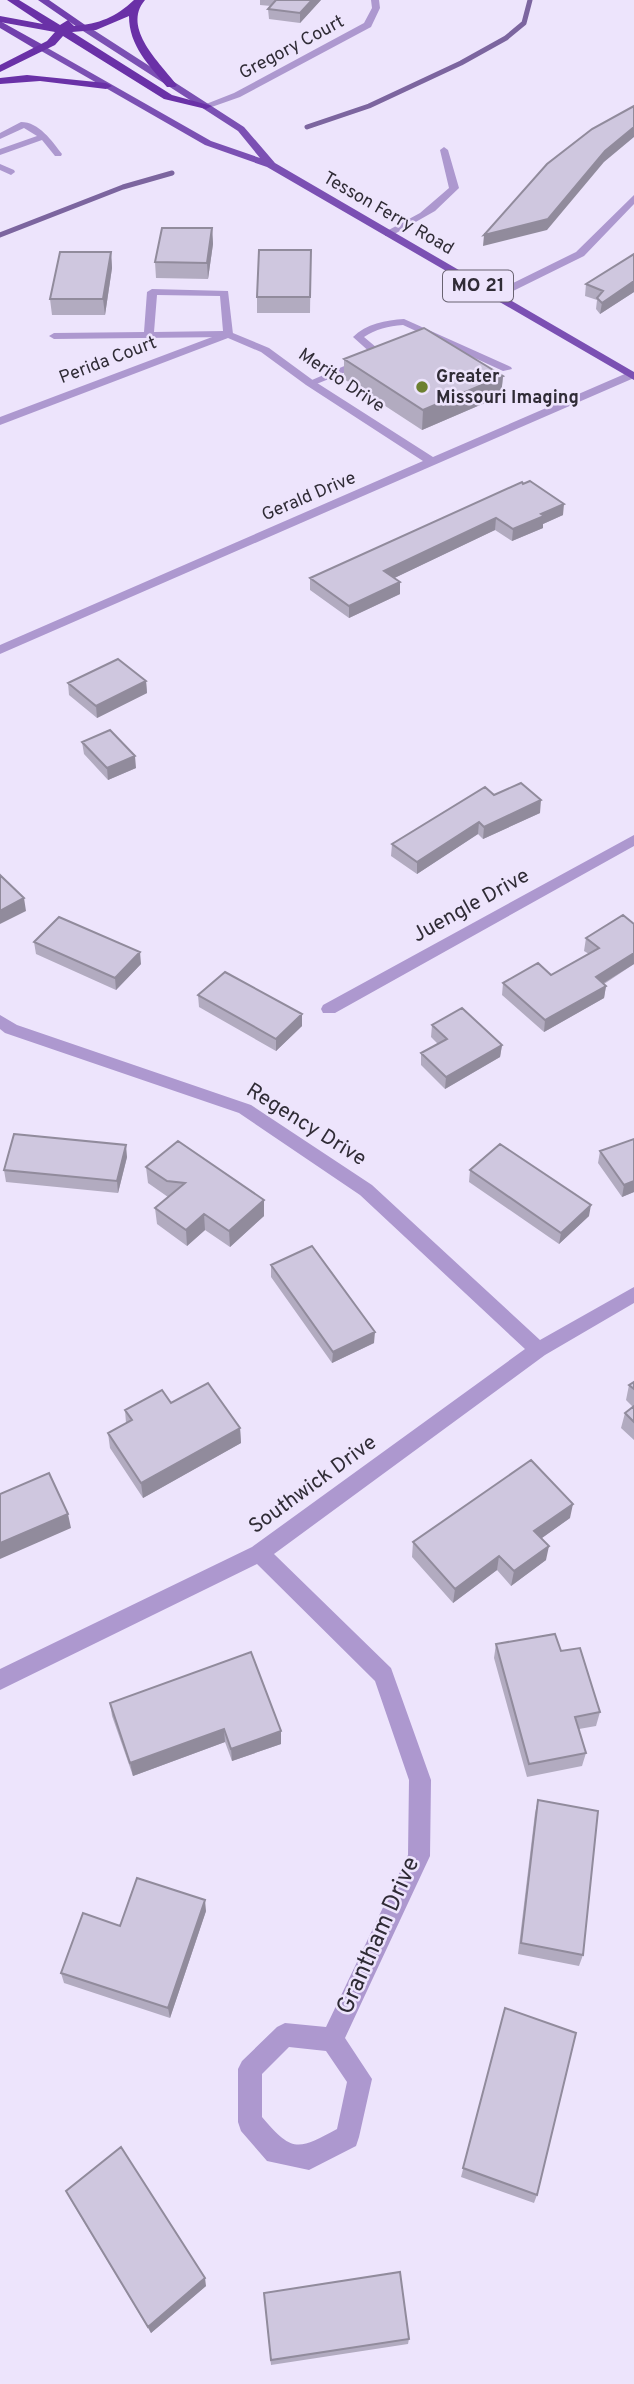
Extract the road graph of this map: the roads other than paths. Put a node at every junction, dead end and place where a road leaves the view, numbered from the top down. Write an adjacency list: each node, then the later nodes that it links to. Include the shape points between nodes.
1 (12, 0): 8 (highway)
2 (376, 0): 14 (street, Gregory Court, via 368,25 237,95)
3 (44, 1): 5 (highway, Tesson Ferry Road / MO 21)
4 (137, 3): 7 (highway, via 112,21); 12 (highway, via 132,24 139,48)
5 (69, 18): 7 (highway, Tesson Ferry Road / MO 21); 8 (highway)
6 (5, 23): 8 (highway); 9 (highway, Tesson Ferry Road / MO 21)
7 (86, 29): 8 (highway); 12 (main road, Tesson Ferry Road / MO 21)
8 (63, 31): 9 (highway); 14 (highway, via 168,97)
9 (41, 48): 10 (highway); 13 (main road, Tesson Ferry Road / MO 21)
10 (0, 69)
11 (0, 81): 13 (highway, via 60,78)
12 (171, 85): 14 (main road, Tesson Ferry Road / MO 21)
13 (106, 86): 20 (main road, Tesson Ferry Road / MO 21, via 208,143)
14 (206, 106): 20 (main road, Tesson Ferry Road / MO 21, via 242,129)
15 (0, 136): 16 (lane, via 24,124)
16 (44, 136): 18 (lane); 19 (lane)
17 (444, 150): 24 (lane, via 454,188 416,221)
18 (0, 152)
19 (58, 154)
20 (271, 165): 24 (main road, Tesson Ferry Road / MO 21)
21 (0, 167): 22 (lane)
22 (11, 172)
23 (634, 198): 25 (street, via 580,254)
24 (388, 234): 25 (main road, Tesson Ferry Road / MO 21)
25 (495, 296): 34 (main road, Tesson Ferry Road / MO 21)
26 (228, 334): 27 (lane); 27 (lane, via 225,293 152,292); 35 (street, Merito Drive, via 265,350); 36 (street, Perida Court)
27 (149, 335): 28 (lane)
28 (54, 336)
29 (438, 337): 30 (lane); 32 (lane, via 404,322 392,322 358,337); 33 (lane)
30 (426, 341)
31 (391, 352): 32 (lane)
32 (379, 355): 35 (lane)
33 (507, 369)
34 (633, 376): 37 (street, Gerald Drive)
35 (310, 383): 37 (street, Merito Drive)
36 (0, 421)
37 (433, 462): 38 (street, Gerald Drive)
38 (0, 650)
39 (634, 840): 40 (street, Juengle Drive)
40 (329, 1009)
41 (4, 1030): 43 (street, Regency Drive, via 245,1109 366,1190)
42 (634, 1294): 43 (street, Southwick Drive)
43 (538, 1350): 44 (street, Southwick Drive)
44 (259, 1553): 45 (street, Southwick Drive); 46 (street, Grantham Drive, via 384,1675 420,1780 419,1856)
45 (0, 1680)
46 (332, 2040): 46 (street, Grantham Drive, via 285,2035 250,2069 250,2122 276,2151 309,2158 347,2137 360,2079)

